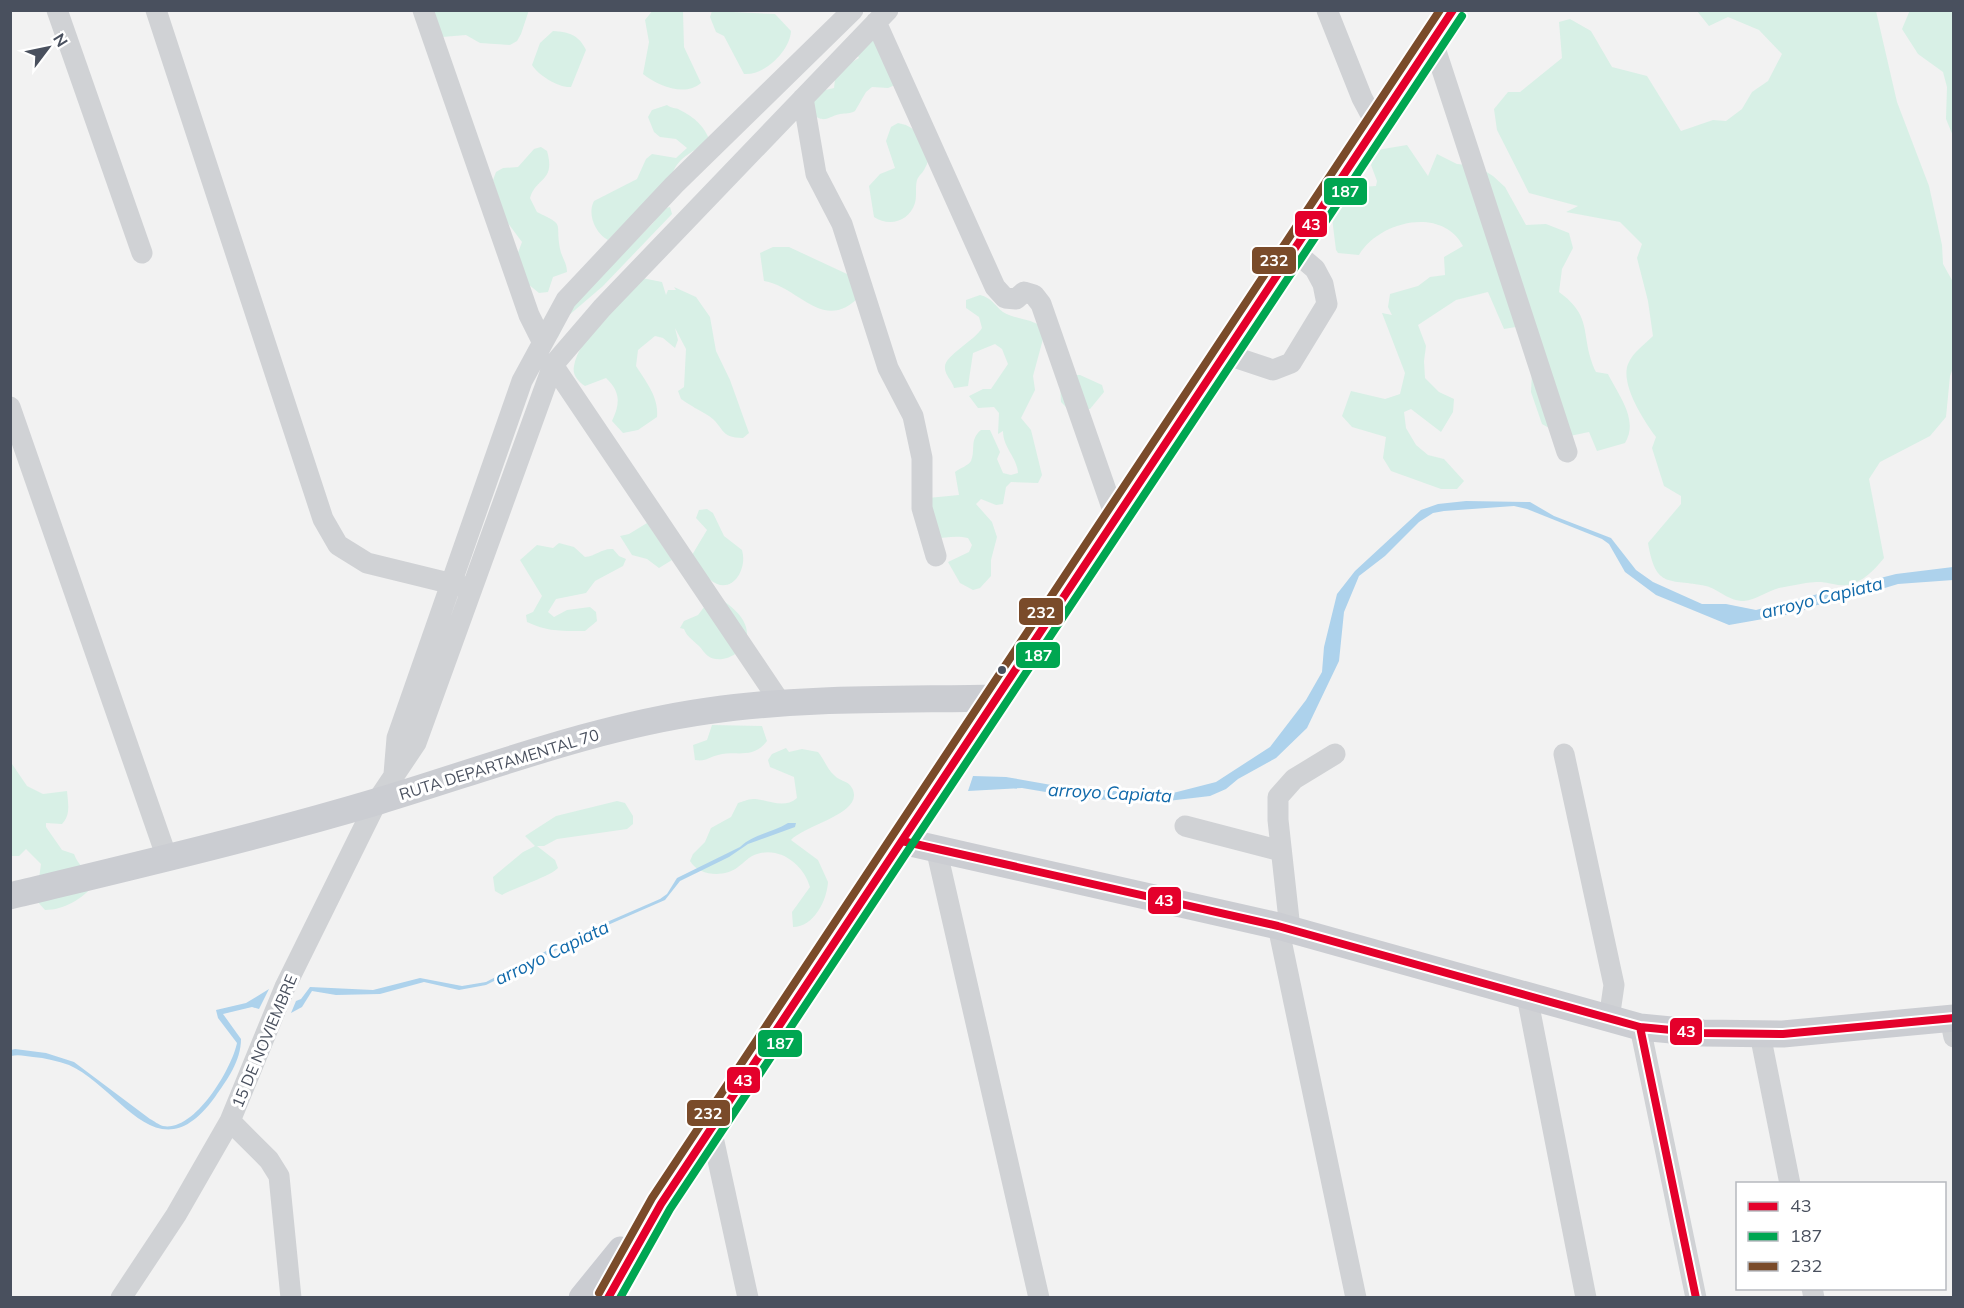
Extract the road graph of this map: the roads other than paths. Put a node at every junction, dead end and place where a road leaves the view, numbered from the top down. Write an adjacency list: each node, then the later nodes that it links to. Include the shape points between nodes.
1 (57, 10): 12 (street)
2 (156, 10): 20 (street, via 323,519 338,545 367,563)
3 (423, 10): 13 (street, via 529,315)
4 (853, 10): 13 (street, via 674,185 566,300)
5 (1327, 10): 10 (street)
6 (1454, 10): 8 (main road)
7 (882, 16): 9 (street); 18 (street, via 995,287 1005,298 1016,299 1024,292 1034,294 1041,304)
8 (1433, 42): 10 (main road); 17 (street)
9 (803, 98): 15 (street, via 602,308); 19 (street, via 816,174 842,224 888,368 912,416 922,458 922,508)
10 (1377, 126): 11 (main road)
11 (1294, 251): 14 (main road); 14 (street, via 1315,269 1323,284 1326,304 1291,363 1273,370)
12 (142, 253)
13 (542, 341): 20 (street, via 522,381)
14 (1226, 354): 18 (main road)
15 (554, 365): 20 (street); 22 (street)
16 (10, 407): 30 (street)
17 (1567, 452)
18 (1116, 519): 21 (main road)
19 (936, 556)
20 (461, 586): 25 (street, 15 DE NOVIEMBRE, via 416,743)
21 (996, 698): 22 (main road, RUTA DEPARTAMENTAL 70); 27 (main road)
22 (780, 702): 25 (main road, RUTA DEPARTAMENTAL 70, via 626,726)
23 (1335, 754): 29 (street, via 1294,779 1278,797)
24 (1564, 754): 34 (street, via 1614,985)
25 (377, 801): 30 (main road, RUTA DEPARTAMENTAL 70); 38 (street, 15 DE NOVIEMBRE, via 285,987)
26 (1185, 825): 29 (street)
27 (902, 841): 28 (main road); 39 (main road)
28 (936, 848): 32 (main road); 47 (street)
29 (1281, 850): 32 (street)
30 (167, 858): 31 (main road, RUTA DEPARTAMENTAL 70)
31 (10, 896)
32 (1284, 928): 33 (main road); 48 (street)
33 (1527, 996): 34 (main road); 49 (street)
34 (1609, 1018): 36 (main road)
35 (1952, 1024): 37 (main road)
36 (1640, 1027): 37 (main road); 50 (street)
37 (1760, 1034): 40 (street)
38 (230, 1121): 42 (street, 15 DE NOVIEMBRE, via 176,1215); 43 (street, via 269,1160 279,1176)
39 (711, 1128): 41 (main road); 46 (street)
40 (1790, 1182)
41 (661, 1204): 44 (main road); 45 (main road)
42 (121, 1298)
43 (291, 1298)
44 (582, 1298)
45 (608, 1298)
46 (748, 1298)
47 (1039, 1298)
48 (1356, 1298)
49 (1586, 1298)
50 (1696, 1298)

